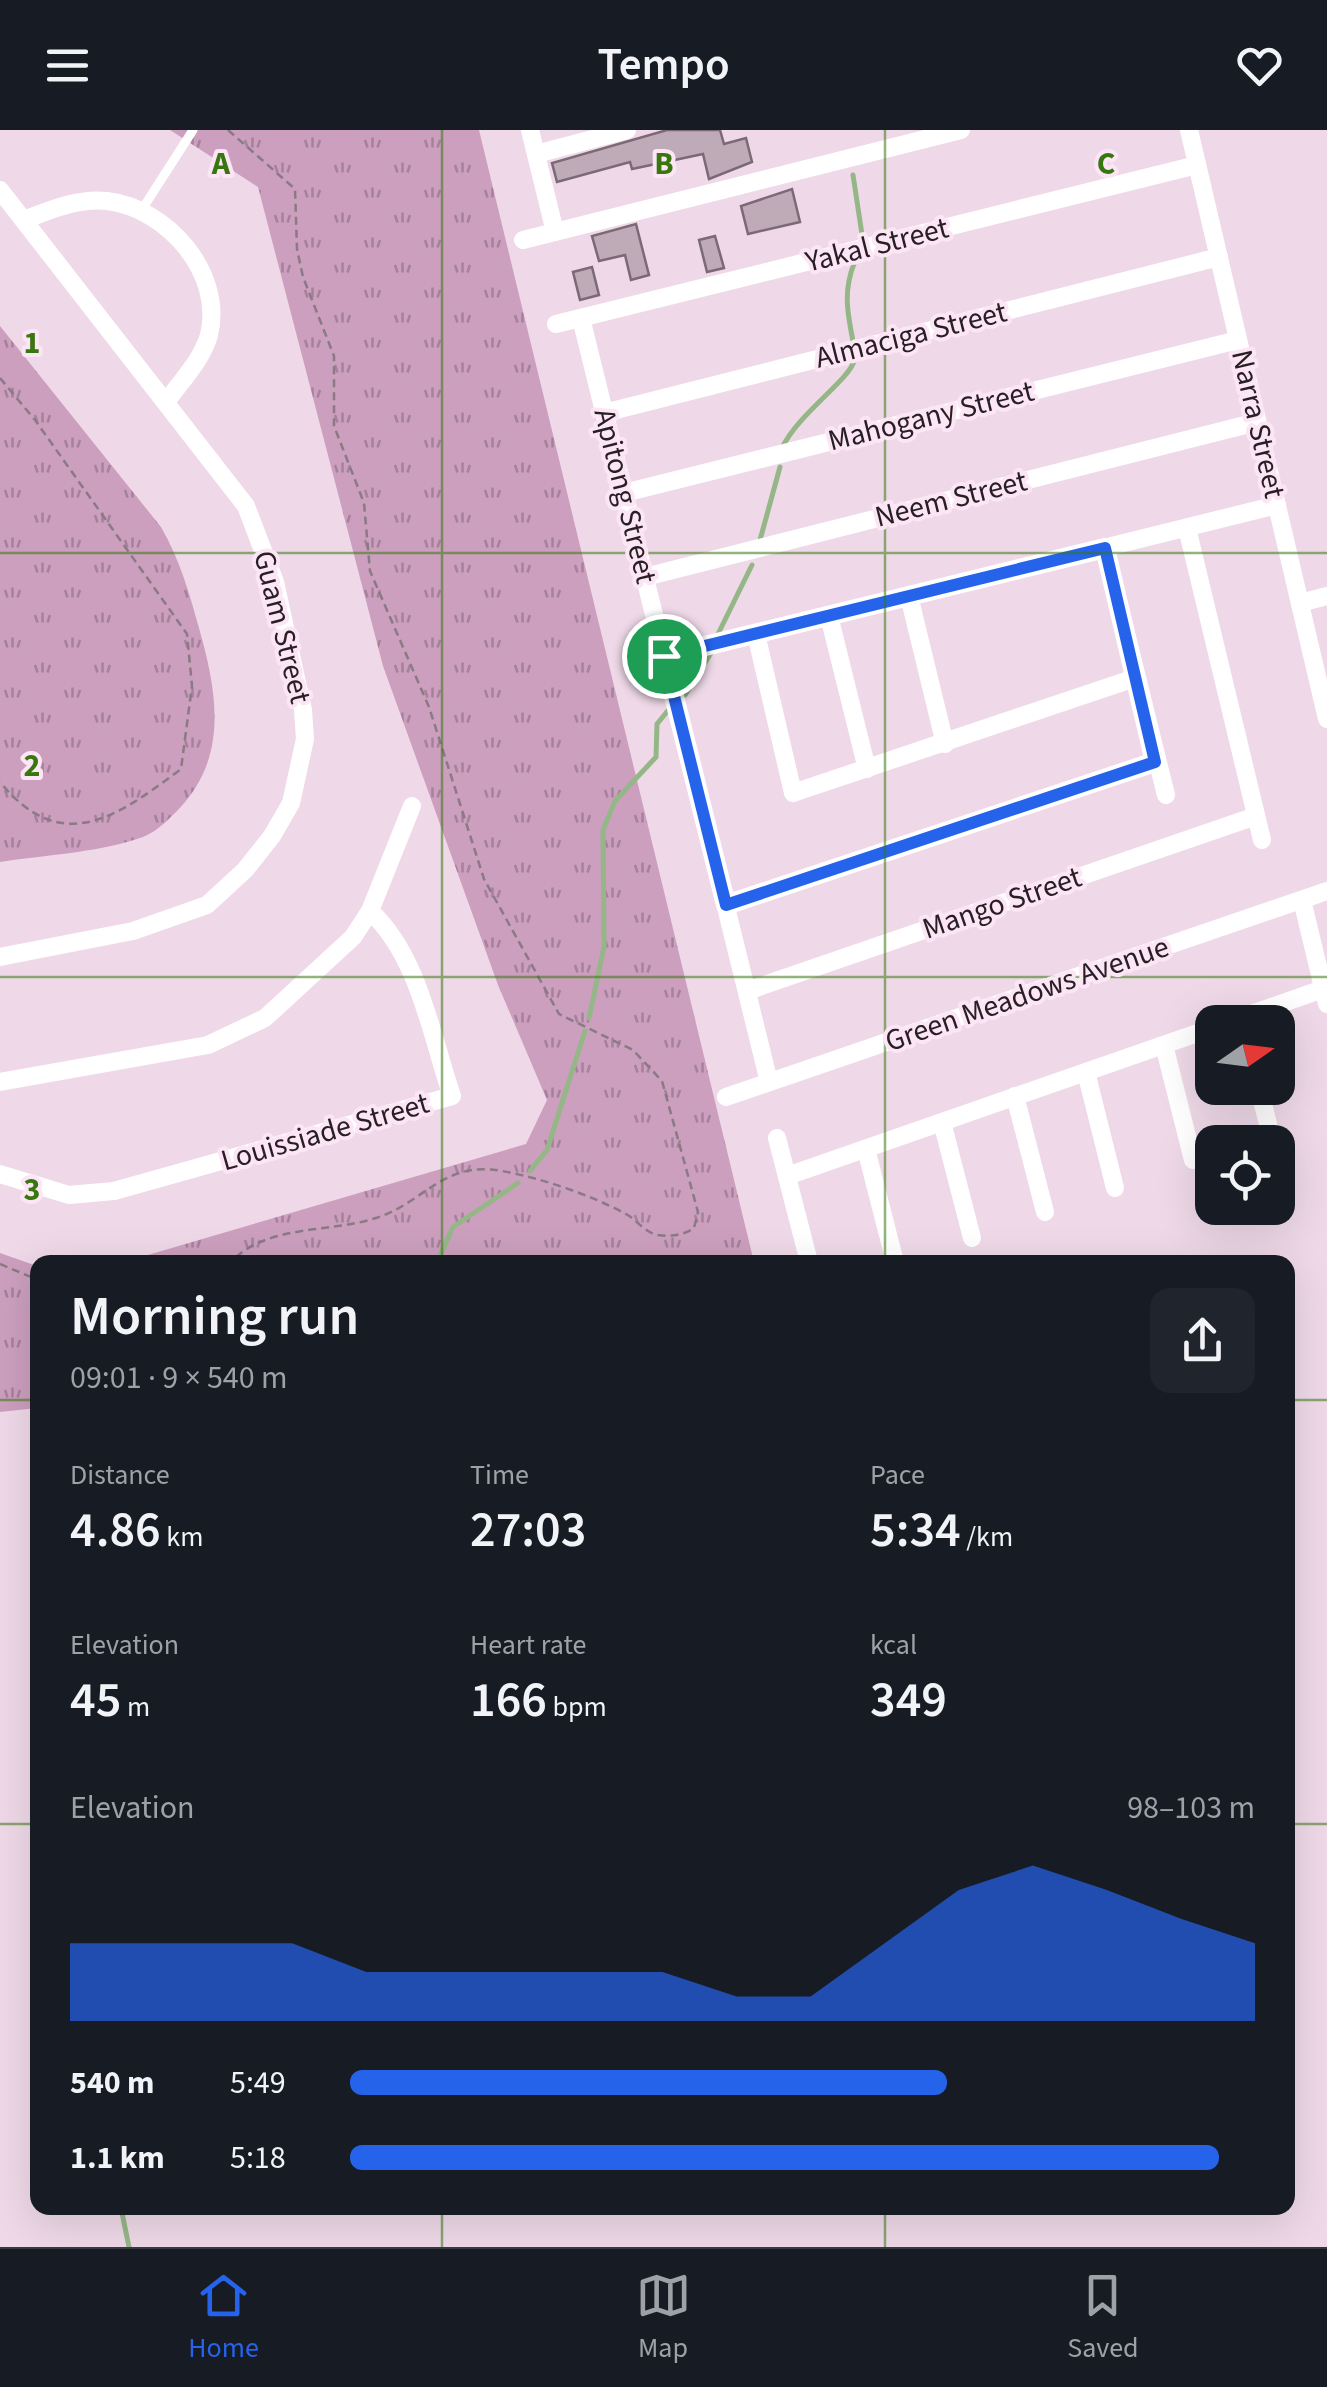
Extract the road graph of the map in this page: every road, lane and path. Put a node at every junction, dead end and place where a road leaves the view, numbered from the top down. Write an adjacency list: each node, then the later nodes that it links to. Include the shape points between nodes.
1 (193, 130): 10 (lane)
2 (228, 130): 67 (path, via 295,189 297,249 334,356 334,426 364,503 370,571 429,707 484,879 559,1014 633,1050 662,1082 698,1212 694,1228 662,1236 582,1196 484,1169 446,1176 372,1220 293,1232)
3 (530, 130): 7 (street)
4 (627, 130): 7 (street)
5 (961, 130): 12 (street)
6 (1189, 130): 8 (street, Narra Street)
7 (536, 154): 12 (street)
8 (1197, 165): 14 (street, Narra Street); 15 (street, Yakal Street)
9 (0, 190): 11 (street, Guam Street)
10 (141, 211): 11 (street, via 104,200 76,202); 19 (street, via 186,246 208,291 210,333)
11 (24, 220): 19 (street, Guam Street)
12 (555, 232): 13 (street)
13 (523, 240)
14 (1218, 257): 17 (street, Narra Street); 20 (street, Almaciga Street)
15 (580, 318): 16 (street, Yakal Street); 20 (street, Apitong Street)
16 (556, 324)
17 (1238, 340): 21 (street, Narra Street); 22 (street, Mahogany Street)
18 (0, 378): 38 (path, via 188,634 192,686 181,769 120,815 59,826 18,805)
19 (167, 401): 47 (street, Guam Street, via 246,506 269,564 304,710 305,739 291,803 246,870 207,905 133,931)
20 (604, 412): 22 (street, Apitong Street)
21 (1258, 422): 23 (street, Narra Street); 26 (street, Neem Street)
22 (624, 493): 26 (street, Apitong Street)
23 (1277, 506): 24 (street); 29 (street, Narra Street)
24 (1187, 528): 25 (street); 41 (street)
25 (1105, 548): 27 (street); 33 (street)
26 (644, 577): 32 (street, Apitong Street)
27 (908, 596): 30 (street); 35 (street)
28 (1327, 596): 29 (street)
29 (1300, 602): 34 (street, Narra Street)
30 (829, 616): 31 (street); 37 (street)
31 (756, 634): 32 (street); 37 (street, via 793,793)
32 (664, 656): 45 (street, Apitong Street)
33 (1135, 678): 35 (street); 36 (street)
34 (1327, 719)
35 (944, 744): 37 (street)
36 (1155, 762): 39 (street); 45 (street)
37 (867, 769)
38 (0, 782)
39 (1166, 795)
40 (412, 806): 46 (street)
41 (1256, 816): 42 (street); 48 (street, Mango Street)
42 (1262, 840)
43 (1327, 891): 44 (street, Green Meadows Avenue)
44 (1302, 900): 49 (street); 55 (street, Green Meadows Avenue)
45 (726, 905): 48 (street, Apitong Street)
46 (370, 911): 54 (street, via 329,964 237,1034); 62 (street, Louissiade Street, via 405,958 452,1096 114,1191 69,1195)
47 (0, 957)
48 (747, 991): 55 (street, Apitong Street)
49 (1325, 997): 50 (street)
50 (1295, 1005)
51 (1195, 1034): 52 (street)
52 (1164, 1045): 53 (street); 61 (street)
53 (1086, 1072): 56 (street); 64 (street)
54 (0, 1082)
55 (769, 1082): 57 (street, Green Meadows Avenue)
56 (1015, 1096): 58 (street); 65 (street)
57 (726, 1097)
58 (942, 1122): 60 (street); 66 (street)
59 (777, 1138): 63 (street)
60 (866, 1148): 63 (street); 69 (street)
61 (1193, 1160)
62 (0, 1174)
63 (787, 1176): 68 (street)
64 (1115, 1188)
65 (1045, 1212)
66 (972, 1238)
67 (237, 1255)
68 (807, 1255)
69 (893, 1255)
70 (0, 1264): 71 (path)
71 (30, 1277)

